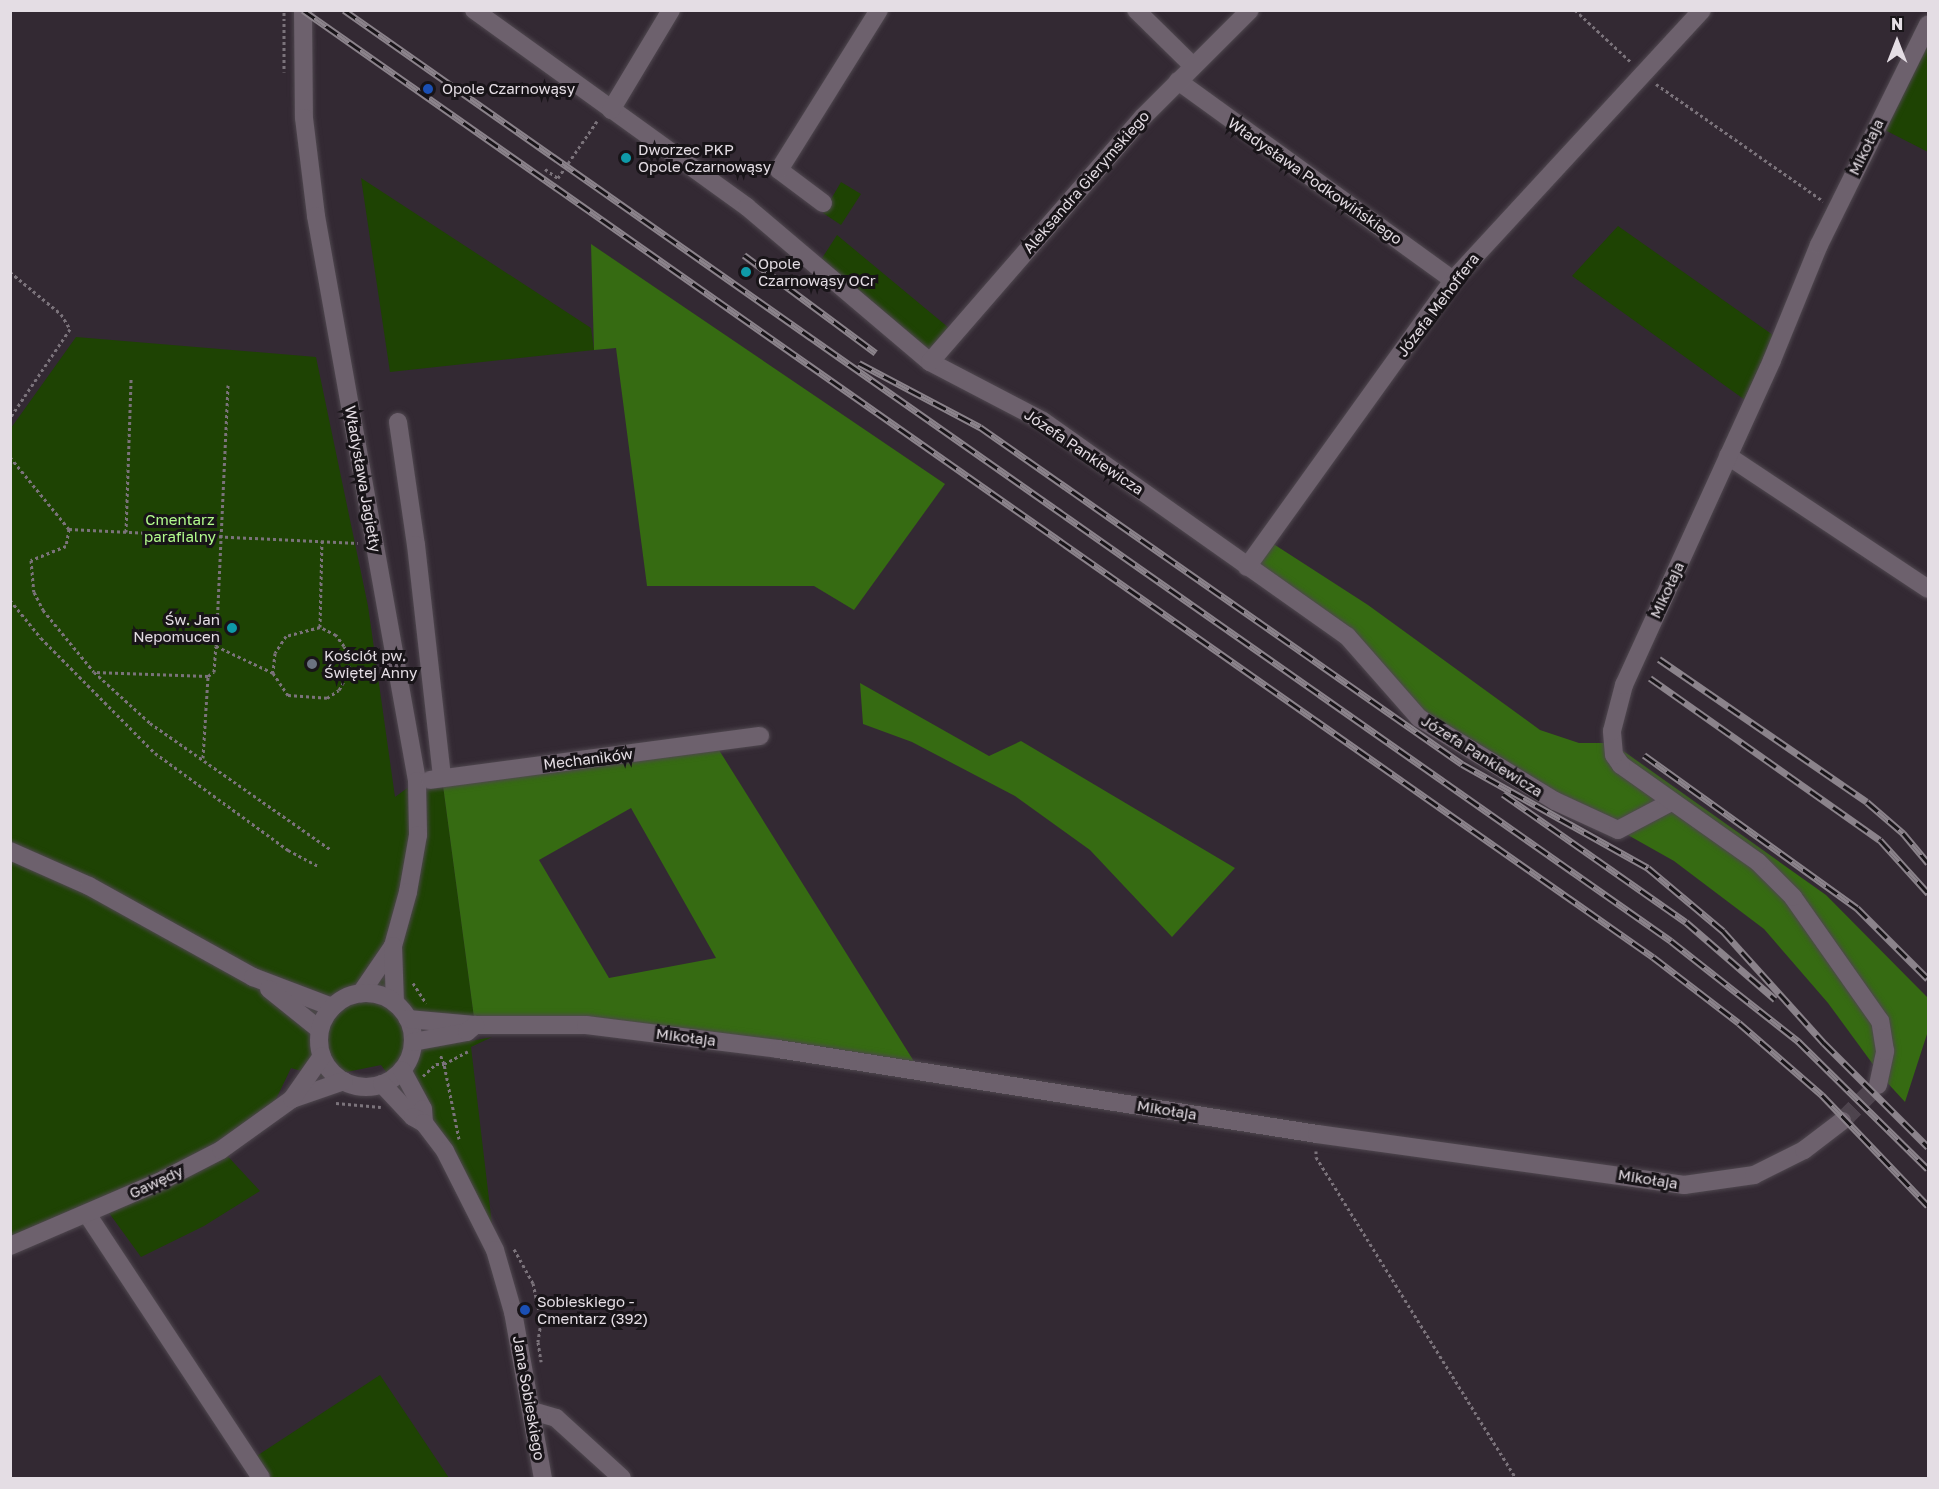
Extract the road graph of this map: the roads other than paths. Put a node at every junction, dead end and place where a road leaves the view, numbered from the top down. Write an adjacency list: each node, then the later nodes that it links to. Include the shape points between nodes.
1 (303, 10): 21 (street, Władysława Jagiełły, via 304,118 316,216)
2 (474, 10): 11 (street, Józefa Pankiewicza)
3 (671, 10): 11 (street)
4 (879, 10): 12 (street, via 779,170)
5 (1136, 10): 9 (street)
6 (1250, 10): 9 (street, Aleksandra Gierymskiego)
7 (1702, 10): 13 (street, Józefa Mehoffera)
8 (1929, 24): 16 (street, Mikołaja, via 1836,210)
9 (1194, 66): 10 (street, Aleksandra Gierymskiego)
10 (1178, 81): 13 (street, Władysława Podkowińskiego); 14 (street, Aleksandra Gierymskiego)
11 (611, 110): 14 (street, Józefa Pankiewicza, via 747,207)
12 (823, 203)
13 (1453, 280): 17 (street, Józefa Mehoffera)
14 (930, 362): 17 (street, Józefa Pankiewicza, via 1043,420)
15 (398, 422): 20 (street)
16 (1728, 456): 18 (street); 22 (street, Mikołaja, via 1648,630 1614,716 1612,743 1621,765)
17 (1247, 567): 22 (street, Józefa Pankiewicza, via 1347,636 1419,718 1582,817 1618,830)
18 (1929, 589)
19 (760, 736): 20 (street, Mechaników)
20 (442, 778): 21 (street, Mechaników)
21 (417, 781): 24 (street, Władysława Jagiełły, via 418,835)
22 (1671, 802): 37 (street, Mikołaja, via 1758,862 1792,897 1880,1021 1886,1051)
23 (10, 851): 25 (street, via 89,886)
24 (393, 946): 26 (street, Władysława Jagiełły); 27 (street, Władysława Jagiełły)
25 (253, 977): 28 (street); 31 (street)
26 (361, 993): 27 (street); 28 (street)
27 (395, 1002): 29 (street)
28 (332, 1007): 31 (street)
29 (408, 1019): 30 (street, Mikołaja); 32 (street)
30 (476, 1025): 32 (street, Mikołaja, via 467,1032); 39 (street, Mikołaja, via 586,1025 755,1046 1317,1134 1684,1185 1754,1175 1804,1150)
31 (320, 1030): 33 (street)
32 (413, 1042): 34 (street)
33 (322, 1056): 35 (street); 38 (street, Gawędy)
34 (402, 1070): 36 (street); 40 (street, Jana Sobieskiego, via 423,1109)
35 (344, 1081): 36 (street, via 369,1086); 38 (street, Gawędy)
36 (382, 1084): 40 (street, Jana Sobieskiego, via 413,1117)
37 (1878, 1085)
38 (292, 1099): 41 (street, Gawędy, via 221,1150)
39 (1842, 1121)
40 (424, 1123): 43 (street, Jana Sobieskiego, via 445,1151 495,1250 513,1312)
41 (87, 1214): 42 (street, Gawędy); 44 (street)
42 (10, 1246)
43 (532, 1411): 45 (street, Jana Sobieskiego); 46 (street, via 556,1418)
44 (261, 1479)
45 (543, 1479)
46 (622, 1479)

